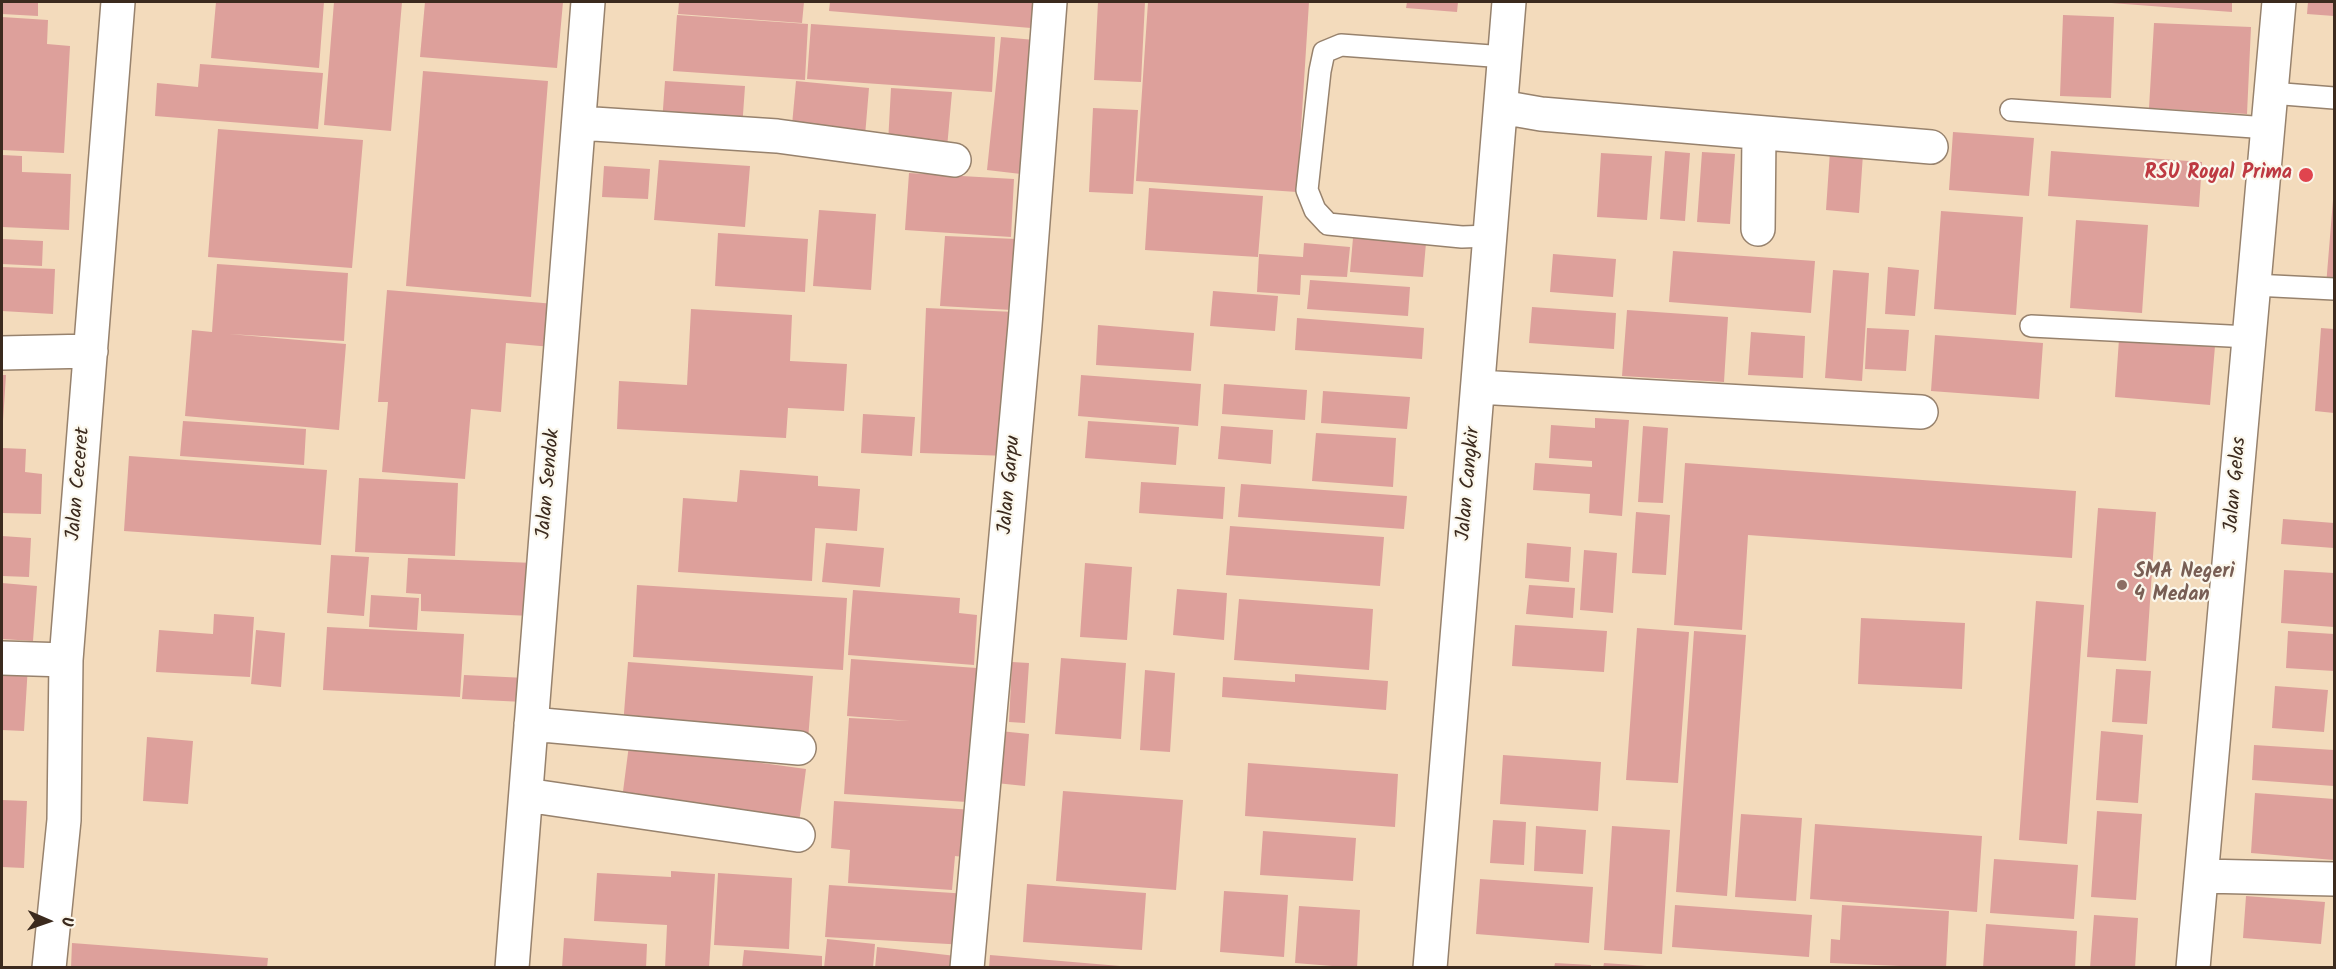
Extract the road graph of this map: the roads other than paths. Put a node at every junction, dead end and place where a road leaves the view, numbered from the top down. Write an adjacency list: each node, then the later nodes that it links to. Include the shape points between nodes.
1 (118, 2): 22 (street, Jalan Ceceret)
2 (588, 2): 11 (street, Jalan Sendok)
3 (1050, 2): 36 (street, Jalan Garpu)
4 (1509, 2): 6 (street, Jalan Cangkir)
5 (2279, 2): 7 (street, Jalan Gelas)
6 (1505, 57): 9 (street, Jalan Cangkir); 17 (lane, via 1341,45 1324,52 1307,190 1315,210 1328,224 1462,237)
7 (2271, 93): 8 (lane); 12 (street, Jalan Gelas)
8 (2334, 98)
9 (1501, 107): 13 (street); 17 (street, Jalan Cangkir)
10 (2012, 110): 12 (lane)
11 (579, 123): 15 (street, via 777,136); 28 (street, Jalan Sendok)
12 (2268, 128): 18 (street, Jalan Gelas)
13 (1759, 133): 14 (street); 16 (street)
14 (1931, 147)
15 (954, 160)
16 (1758, 229)
17 (1490, 236): 24 (street, Jalan Cangkir)
18 (2254, 285): 19 (lane); 21 (street, Jalan Gelas)
19 (2334, 289)
20 (2031, 326): 21 (lane)
21 (2249, 337): 32 (street, Jalan Gelas)
22 (91, 351): 23 (street); 27 (street, Jalan Ceceret)
23 (2, 353)
24 (1478, 387): 25 (street); 37 (street, Jalan Cangkir)
25 (1921, 412)
26 (2, 658): 27 (street)
27 (66, 660): 34 (street, Jalan Ceceret, via 64,820)
28 (531, 724): 29 (street); 30 (street, Jalan Sendok)
29 (800, 748)
30 (526, 795): 31 (street); 35 (street, Jalan Sendok)
31 (798, 835)
32 (2202, 876): 33 (street); 38 (street, Jalan Gelas)
33 (2334, 879)
34 (49, 968)
35 (512, 968)
36 (967, 968)
37 (1430, 968)
38 (2193, 968)

